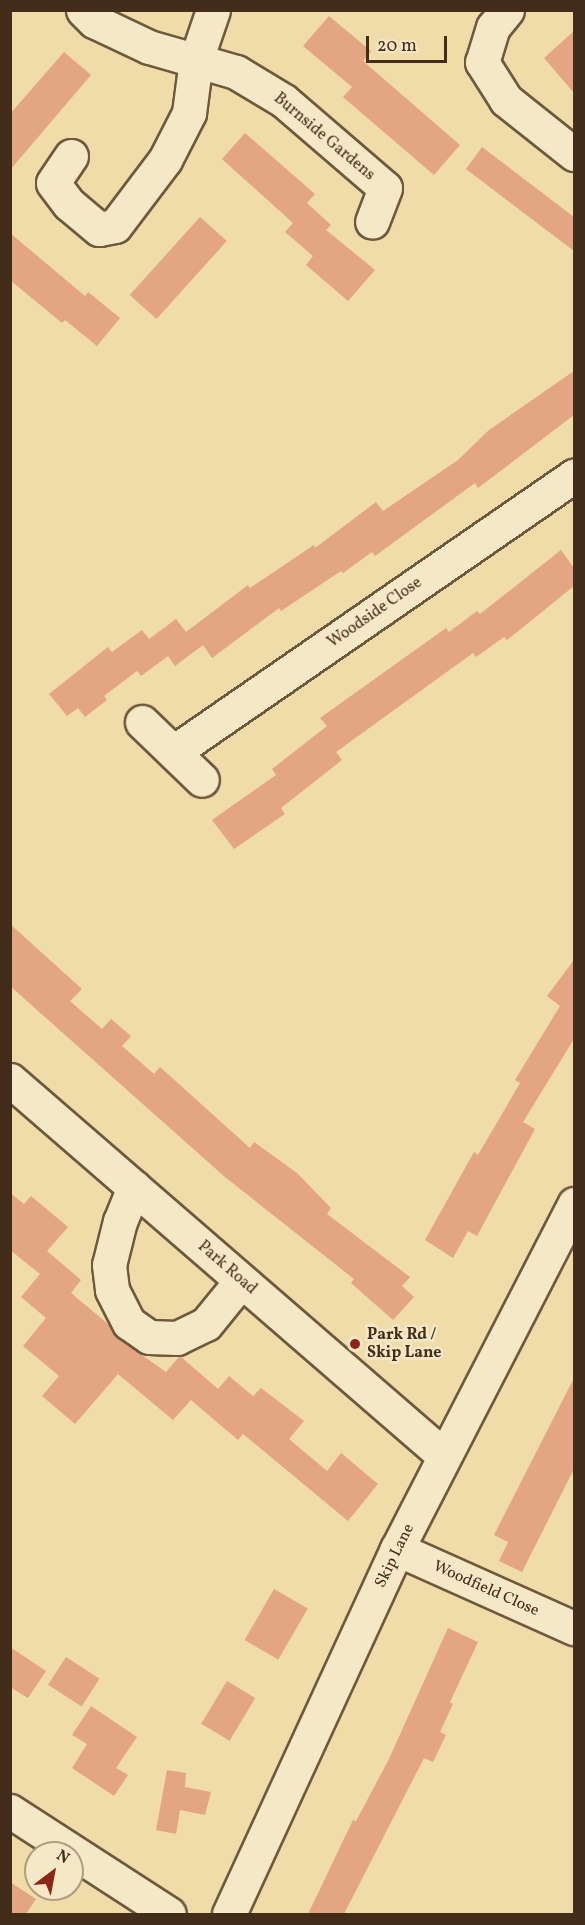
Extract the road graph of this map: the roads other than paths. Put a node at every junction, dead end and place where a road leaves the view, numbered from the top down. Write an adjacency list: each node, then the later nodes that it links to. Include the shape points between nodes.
1 (83, 10): 4 (street, Burnside Gardens, via 94,21 149,47)
2 (213, 10): 4 (street)
3 (500, 19): 5 (street, via 482,62 506,100)
4 (196, 60): 6 (street, via 189,113 165,160 115,226 99,229 69,204 53,183); 7 (street, Burnside Gardens, via 236,72 284,101 385,188)
5 (574, 154)
6 (71, 156)
7 (372, 222)
8 (574, 476): 10 (street, Woodside Close)
9 (142, 722): 10 (street)
10 (175, 751): 11 (street)
11 (202, 780)
12 (10, 1080): 13 (street, Park Road)
13 (134, 1187): 15 (street, Park Road); 15 (street, via 109,1265 112,1290 129,1323 149,1337 177,1338 206,1323)
14 (574, 1204): 16 (street, Skip Lane)
15 (242, 1281): 16 (street, Park Road)
16 (444, 1456): 17 (street, Skip Lane)
17 (397, 1549): 18 (street, Woodfield Close); 21 (street, Skip Lane)
18 (574, 1628)
19 (10, 1811): 20 (street)
20 (169, 1914)
21 (229, 1914)

